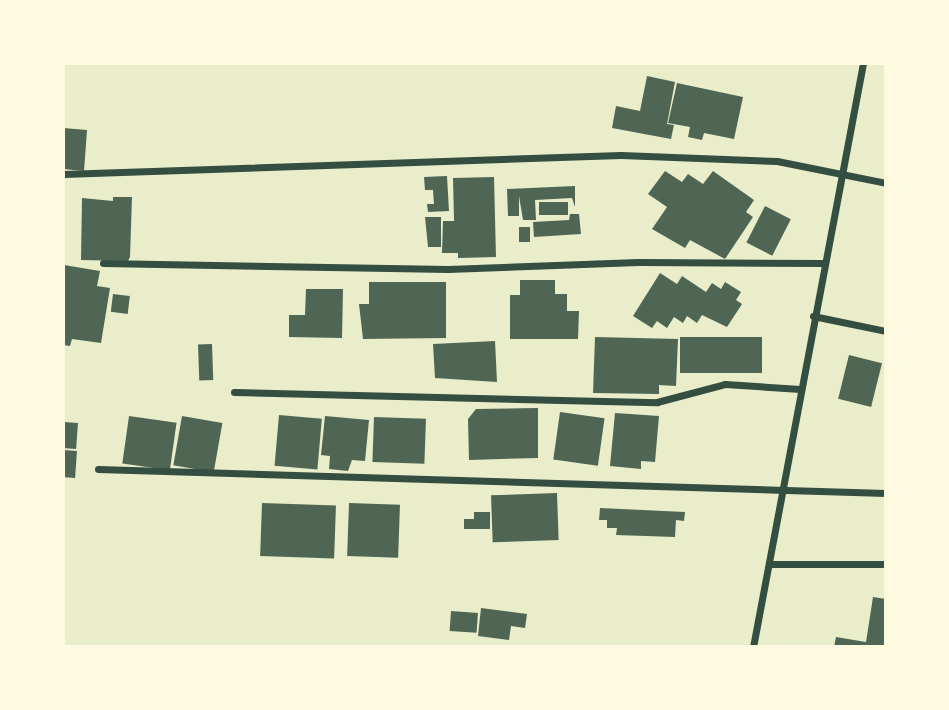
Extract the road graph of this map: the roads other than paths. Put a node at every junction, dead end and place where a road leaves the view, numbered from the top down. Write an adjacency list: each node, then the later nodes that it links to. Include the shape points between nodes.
1 (863, 63): 2 (street)
2 (843, 171): 3 (street, via 778,161 621,155); 4 (street); 6 (street)
3 (63, 174)
4 (886, 183)
5 (103, 263): 6 (street, via 421,268)
6 (823, 263): 7 (street)
7 (813, 316): 8 (street); 9 (street)
8 (886, 331)
9 (800, 389): 10 (street, via 725,384 657,402); 12 (street)
10 (234, 392)
11 (98, 469): 12 (street, via 710,485)
12 (781, 491): 13 (street); 14 (street)
13 (886, 493)
14 (769, 564): 15 (street); 16 (street)
15 (886, 564)
16 (753, 647)

